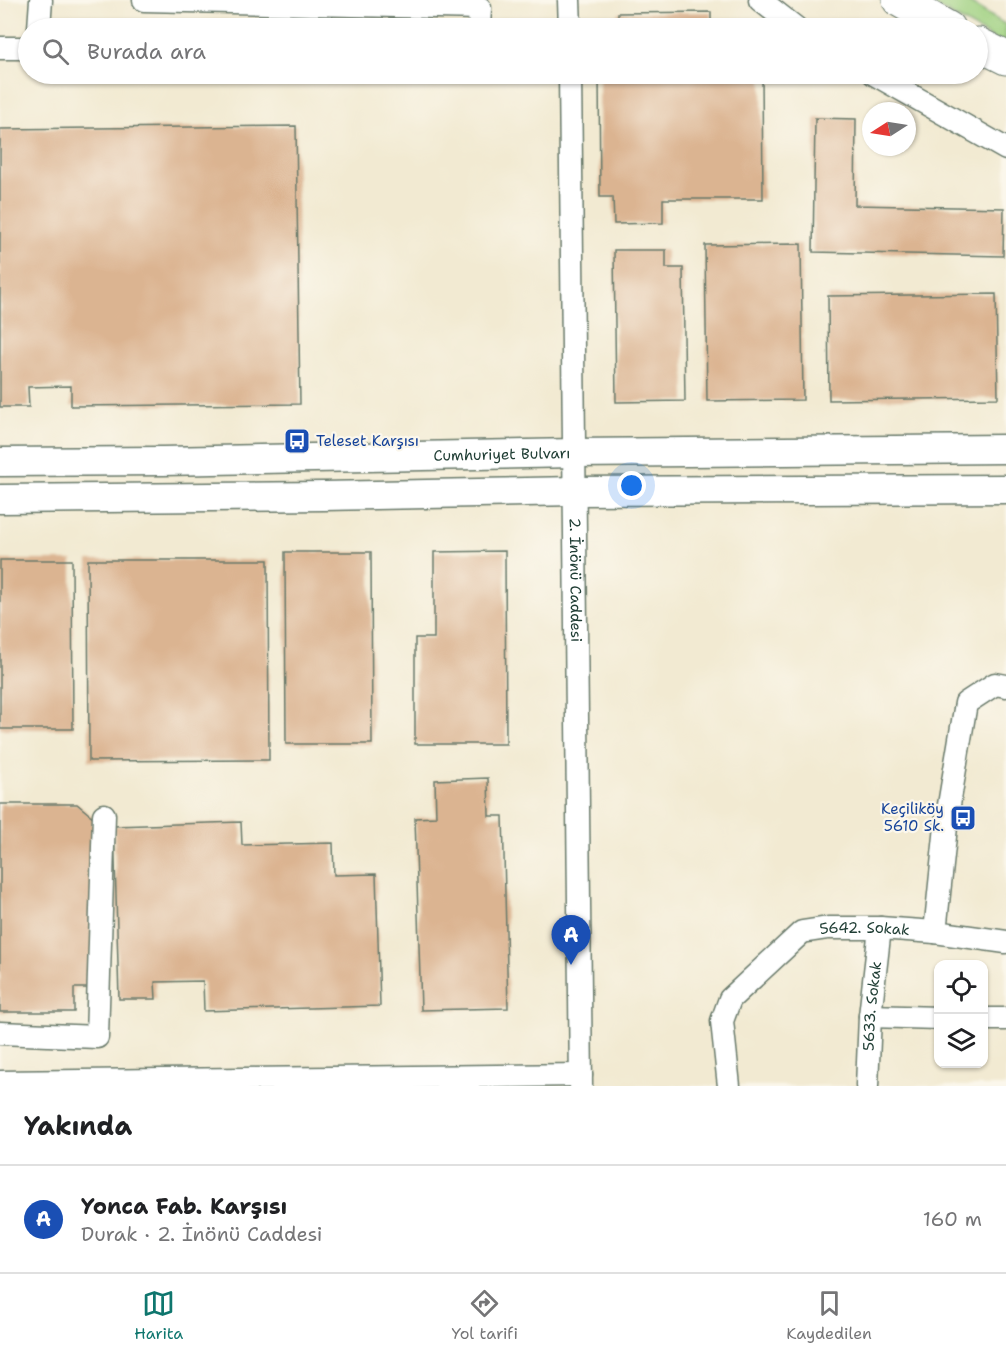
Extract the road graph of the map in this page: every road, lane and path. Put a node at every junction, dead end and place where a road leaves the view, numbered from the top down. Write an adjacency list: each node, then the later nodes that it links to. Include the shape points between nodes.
1 (41, 0): 6 (street)
2 (144, 0): 7 (street, via 480,8)
3 (569, 0): 8 (street)
4 (760, 0): 9 (street)
5 (899, 0): 10 (highway)
6 (40, 18)
7 (480, 18)
8 (570, 18)
9 (783, 18)
10 (930, 18)
11 (0, 48): 12 (street)
12 (18, 48)
13 (988, 49): 14 (highway)
14 (1006, 58)
15 (570, 84): 19 (street, 2. İnönü Caddesi)
16 (892, 84): 17 (street)
17 (1006, 149)
18 (1006, 449): 19 (main road, Cumhuriyet Bulvarı)
19 (575, 453): 20 (main road, Cumhuriyet Bulvarı); 22 (street, 2. İnönü Caddesi)
20 (0, 462)
21 (1006, 489): 22 (main road)
22 (576, 491): 23 (main road); 35 (street, 2. İnönü Caddesi)
23 (0, 499)
24 (1006, 686): 27 (street, via 994,684 966,704 947,817)
25 (104, 815): 33 (street, via 97,1037)
26 (880, 928): 27 (street, 5642. Sokak); 29 (street, 5633. Sokak); 37 (street, 5642. Sokak, via 802,932 730,999 722,1021)
27 (935, 932): 28 (street, 5642. Sokak)
28 (1006, 942)
29 (870, 1016): 30 (street); 38 (street, 5633. Sokak)
30 (934, 1018)
31 (988, 1019): 32 (street)
32 (1006, 1019)
33 (0, 1033)
34 (508, 1080): 35 (street); 36 (street)
35 (581, 1080)
36 (12, 1084)
37 (729, 1086)
38 (867, 1086)

